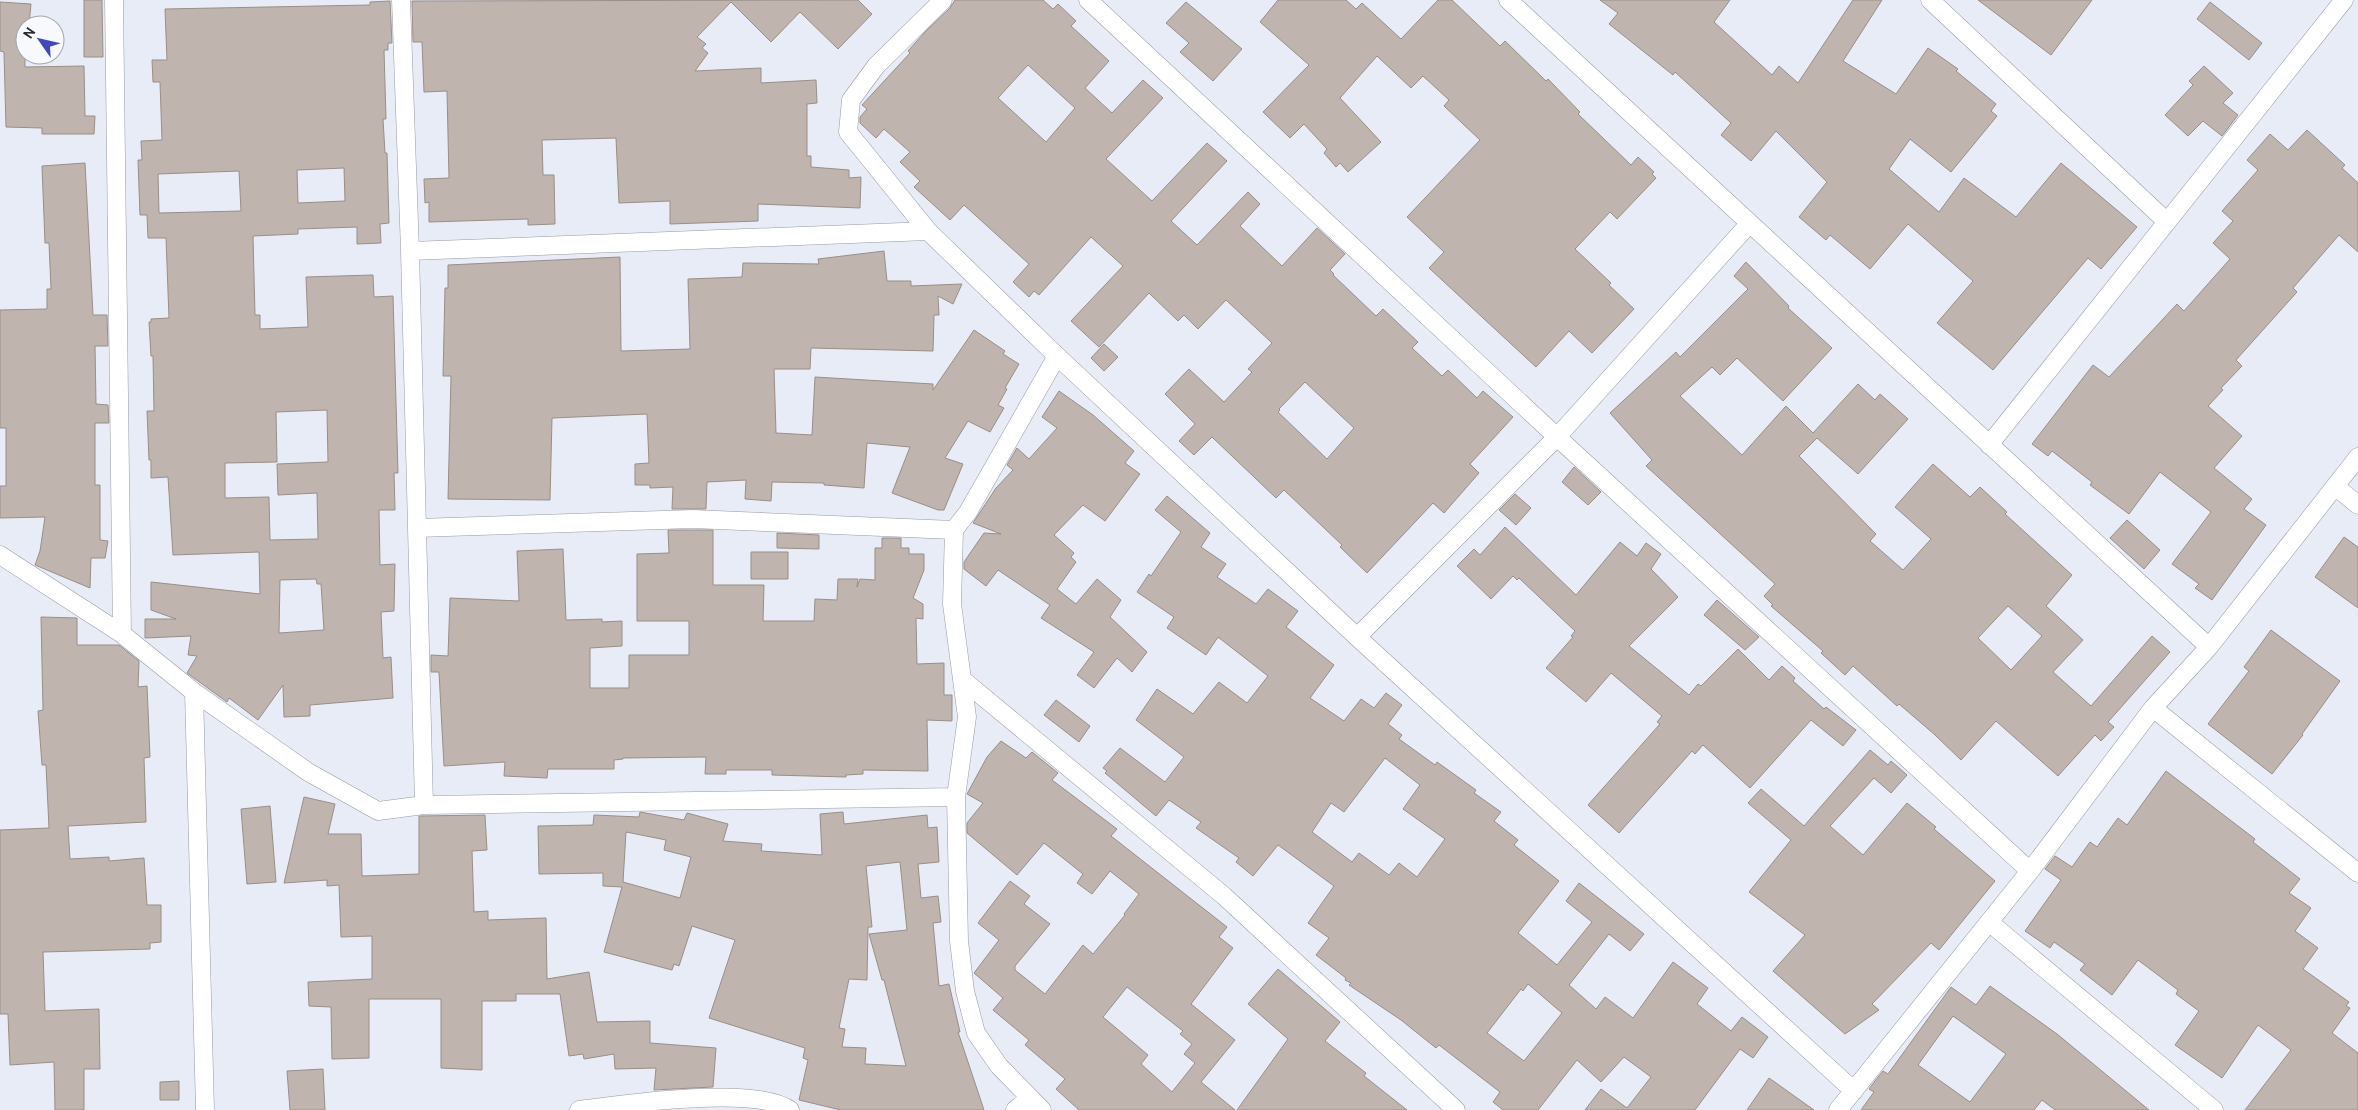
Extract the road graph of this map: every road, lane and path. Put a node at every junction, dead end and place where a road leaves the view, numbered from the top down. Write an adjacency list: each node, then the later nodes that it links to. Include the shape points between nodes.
1 (114, 0): 21 (street)
2 (401, 0): 11 (street)
3 (944, 0): 10 (street, via 876,66 851,100 848,132)
4 (1088, 0): 13 (street)
5 (1508, 0): 9 (street)
6 (1930, 0): 8 (street)
7 (2344, 0): 8 (street)
8 (2166, 222): 14 (street)
9 (1749, 224): 13 (street); 14 (street)
10 (928, 231): 11 (street); 12 (street)
11 (410, 251): 18 (street)
12 (1057, 356): 19 (street, via 968,512); 22 (street)
13 (1557, 437): 22 (street); 29 (street)
14 (1988, 444): 23 (street)
15 (2358, 457): 16 (street)
16 (2336, 487): 17 (street); 23 (street)
17 (2358, 505)
18 (417, 528): 19 (street, via 693,519); 28 (street)
19 (954, 530): 24 (street, via 952,604)
20 (0, 555): 21 (street)
21 (122, 634): 25 (street)
22 (1357, 637): 32 (street)
23 (2209, 647): 26 (street)
24 (964, 681): 27 (street, via 968,717); 38 (street, via 1224,896)
25 (194, 692): 28 (street, via 308,772 378,811); 34 (street)
26 (2153, 708): 29 (street); 30 (street)
27 (956, 797): 28 (street); 33 (street, via 959,941 976,1033 999,1066)
28 (424, 805)
29 (2030, 871): 31 (street)
30 (2358, 873)
31 (1989, 922): 32 (street); 40 (street)
32 (1854, 1091): 39 (street)
33 (1036, 1104): 37 (street)
34 (205, 1110)
35 (579, 1110): 36 (street, via 650,1101 741,1098 768,1101)
36 (790, 1110)
37 (1015, 1110)
38 (1456, 1110)
39 (1838, 1110)
40 (2214, 1110)

